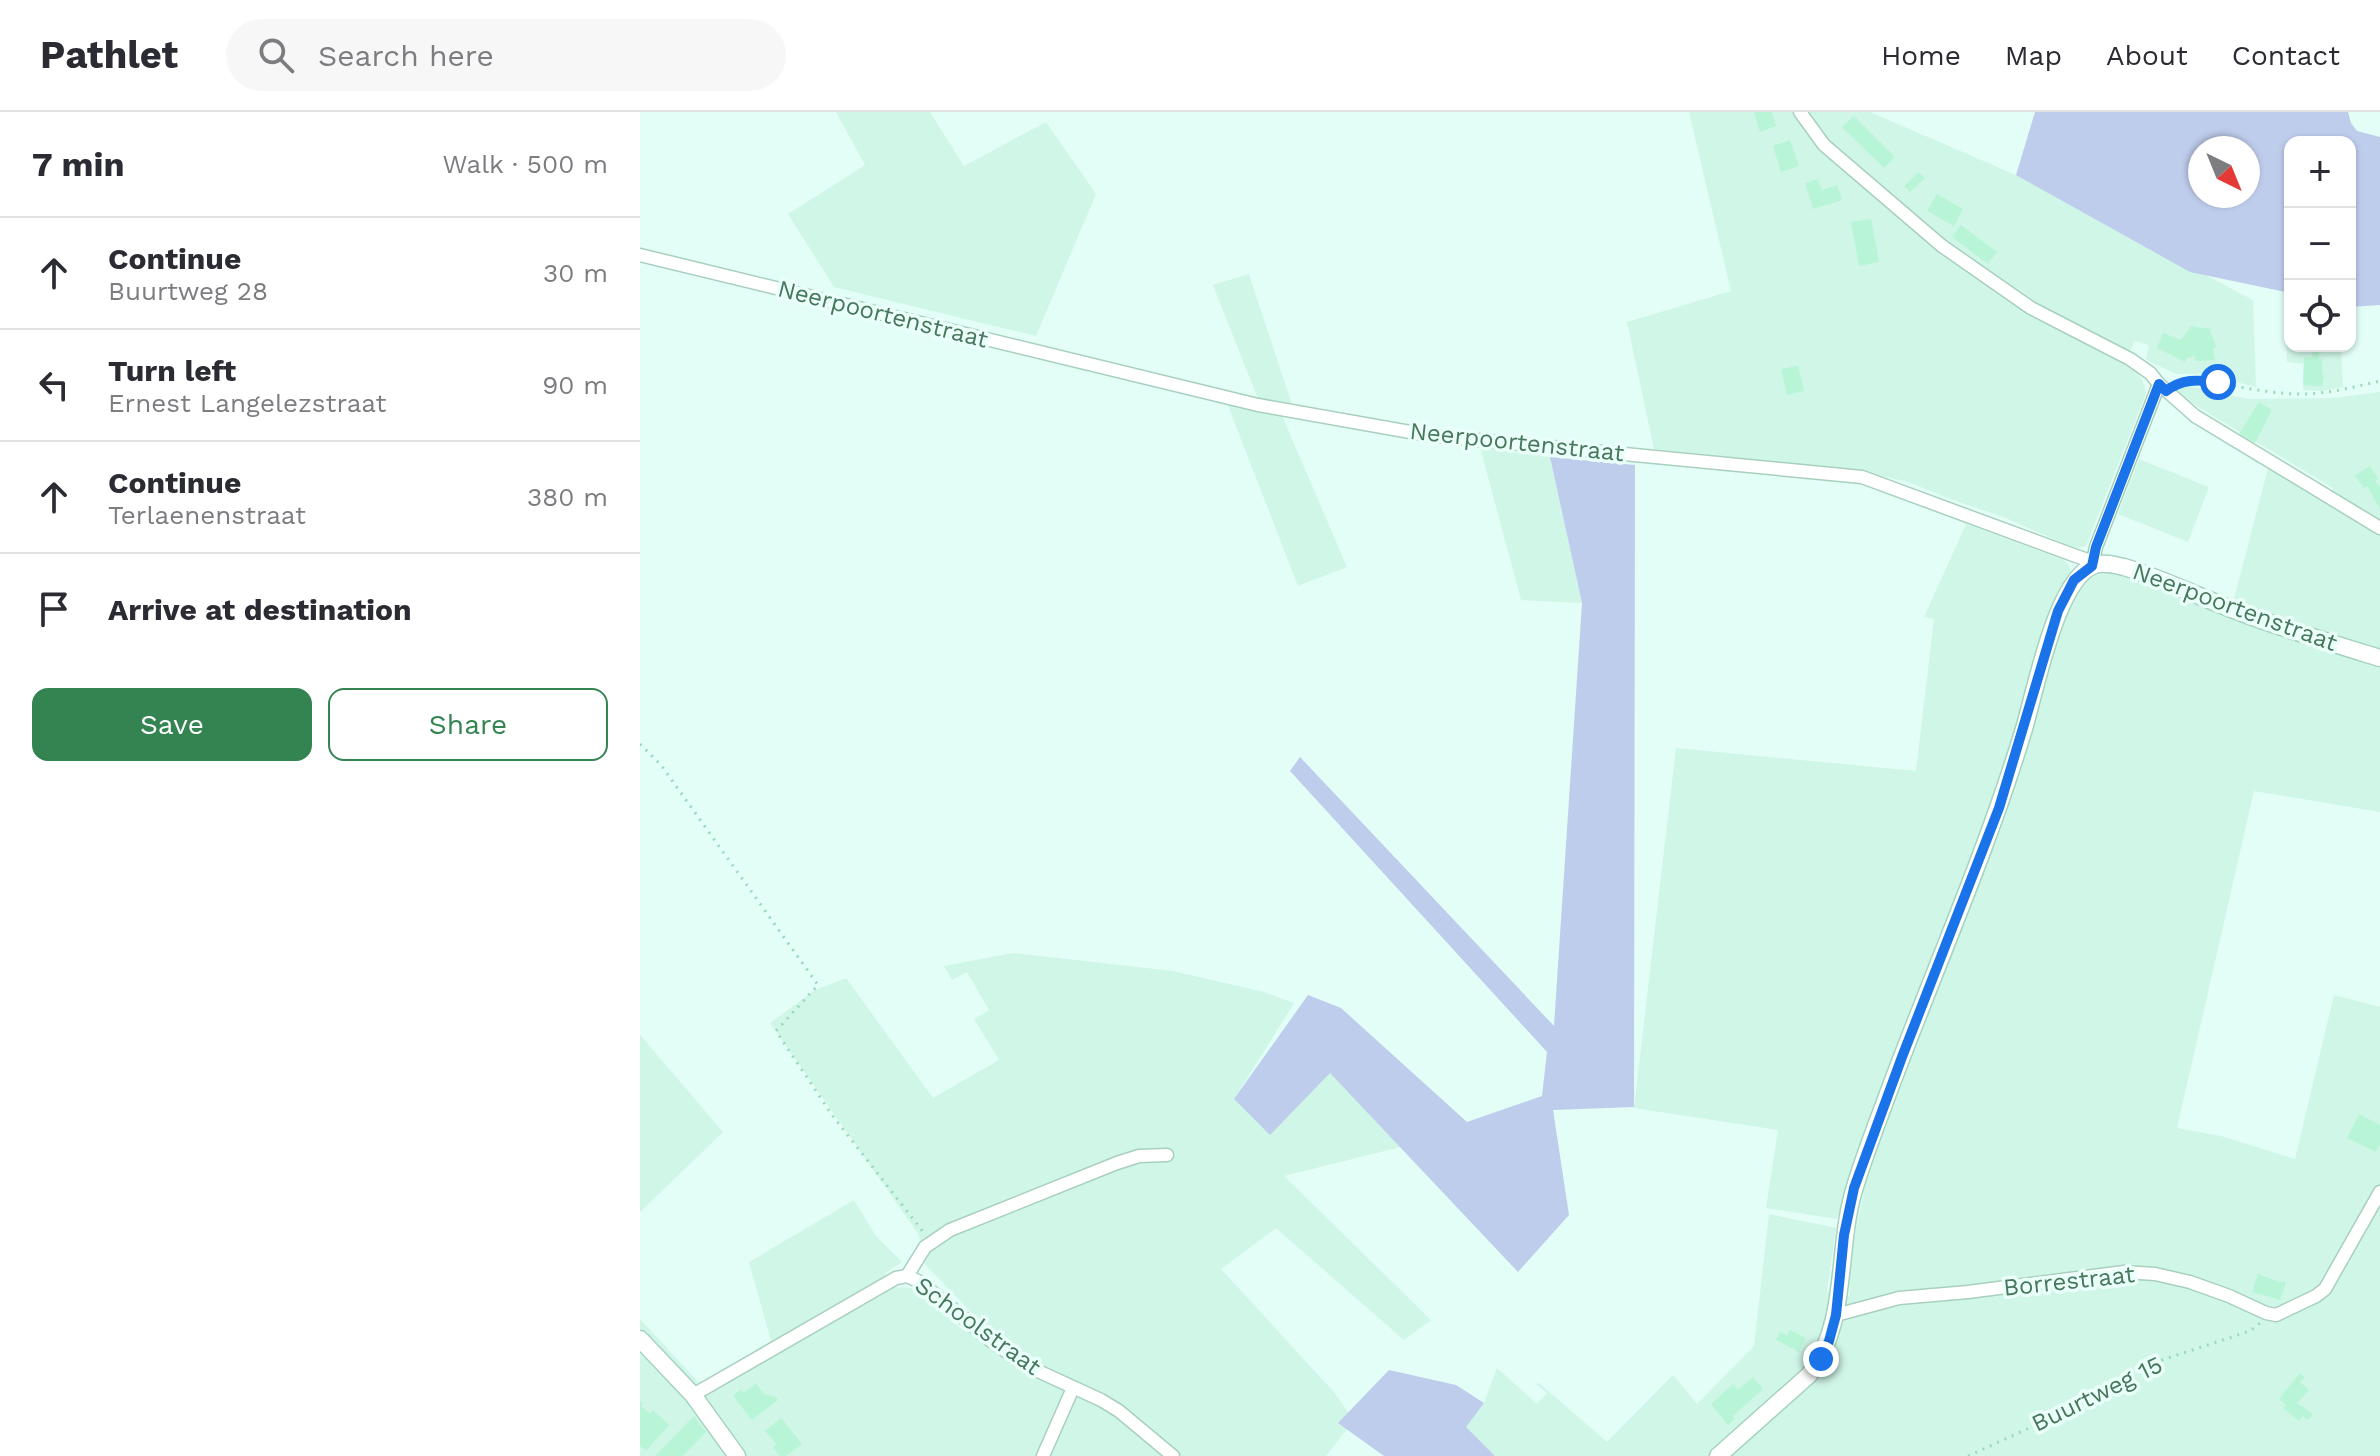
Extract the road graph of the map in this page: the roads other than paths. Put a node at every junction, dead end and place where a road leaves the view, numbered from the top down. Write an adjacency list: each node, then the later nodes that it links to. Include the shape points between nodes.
1 (1800, 112): 3 (street, via 1824,145 1942,246 2031,308 2130,359)
2 (640, 255): 5 (street, Neerpoortenstraat, via 1258,405 1427,435 1862,477)
3 (2162, 388): 4 (street, via 2195,416); 5 (street)
4 (2380, 528)
5 (2092, 566): 6 (street, Neerpoortenstraat, via 2124,567 2243,614); 10 (street, via 2074,580 2058,611 1999,808 1854,1188)
6 (2380, 658)
7 (1167, 1155): 9 (street, via 1117,1163 950,1230 916,1259)
8 (2380, 1192): 10 (street, Borrestraat, via 2325,1289 2276,1315 2190,1282 2124,1272 1899,1298)
9 (907, 1276): 12 (street, Schoolstraat, via 1027,1366); 13 (street, Schoolstraat)
10 (1836, 1315): 17 (street, via 1821,1359 1809,1375)
11 (640, 1339): 13 (street)
12 (1073, 1388): 15 (street); 16 (street, Schoolstraat, via 1119,1411)
13 (693, 1395): 14 (street)
14 (737, 1456)
15 (1043, 1456)
16 (1173, 1456)
17 (1718, 1456)

